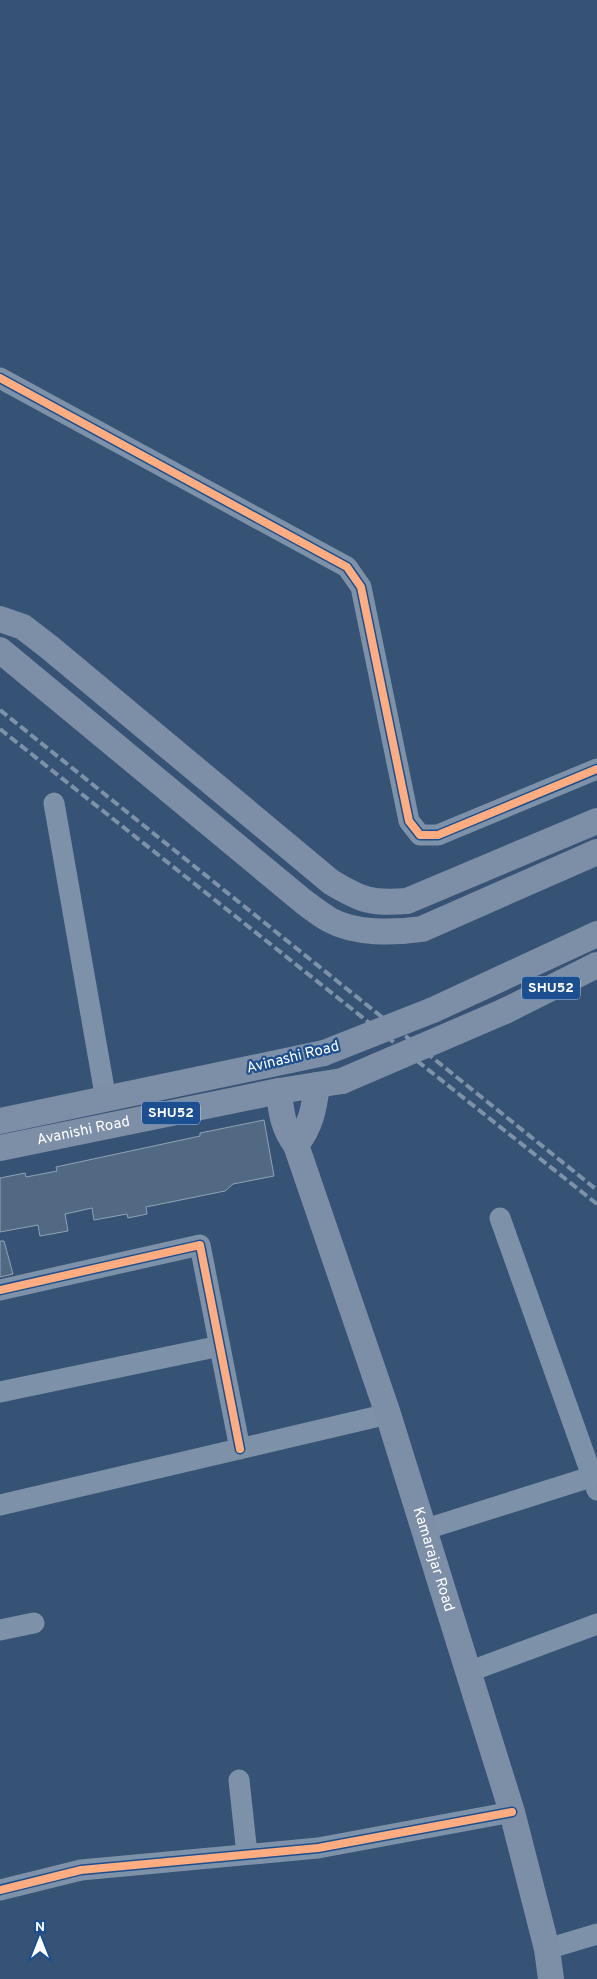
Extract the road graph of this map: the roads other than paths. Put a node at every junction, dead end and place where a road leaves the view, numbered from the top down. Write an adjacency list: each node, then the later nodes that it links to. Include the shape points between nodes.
1 (0, 378): 4 (street, via 347,567 361,587 409,821 420,835 438,835)
2 (0, 618): 6 (main road, via 23,627 331,882 358,898 382,903 407,901)
3 (0, 650): 7 (main road, via 304,902 332,921 391,934 422,930)
4 (597, 769)
5 (54, 803): 12 (street)
6 (597, 821)
7 (597, 852)
8 (597, 934): 12 (main road, Avinashi Road / SHU52, bridge, via 433,1010 324,1053)
9 (597, 965): 10 (main road, Avanishi Road / SHU52, bridge, via 505,1011 342,1081)
10 (317, 1085): 11 (main road, Avanishi Road / SHU52); 14 (main road, via 312,1117)
11 (279, 1091): 14 (main road, Kamarajar Road, via 286,1133); 15 (main road, Avanishi Road / SHU52)
12 (106, 1100): 13 (main road, Avinashi Road / SHU52)
13 (0, 1121)
14 (296, 1146): 20 (main road, Kamarajar Road)
15 (0, 1148)
16 (500, 1218): 22 (street)
17 (0, 1290): 18 (street, via 200,1245)
18 (220, 1346): 19 (street); 21 (street)
19 (0, 1392)
20 (388, 1414): 21 (street); 24 (main road, Kamarajar Road)
21 (240, 1449): 23 (street)
22 (596, 1481): 24 (street)
23 (0, 1504)
24 (423, 1530): 28 (main road, Kamarajar Road)
25 (34, 1623): 27 (street)
26 (597, 1624): 28 (street)
27 (0, 1630)
28 (468, 1672): 30 (main road, Kamarajar Road)
29 (239, 1780): 31 (street)
30 (512, 1812): 31 (street, via 318,1848); 34 (main road, Kamarajar Road)
31 (247, 1854): 32 (street, via 81,1870)
32 (0, 1890)
33 (597, 1934): 34 (street)
34 (547, 1949): 35 (main road, Kamarajar Road)
35 (551, 1979)

